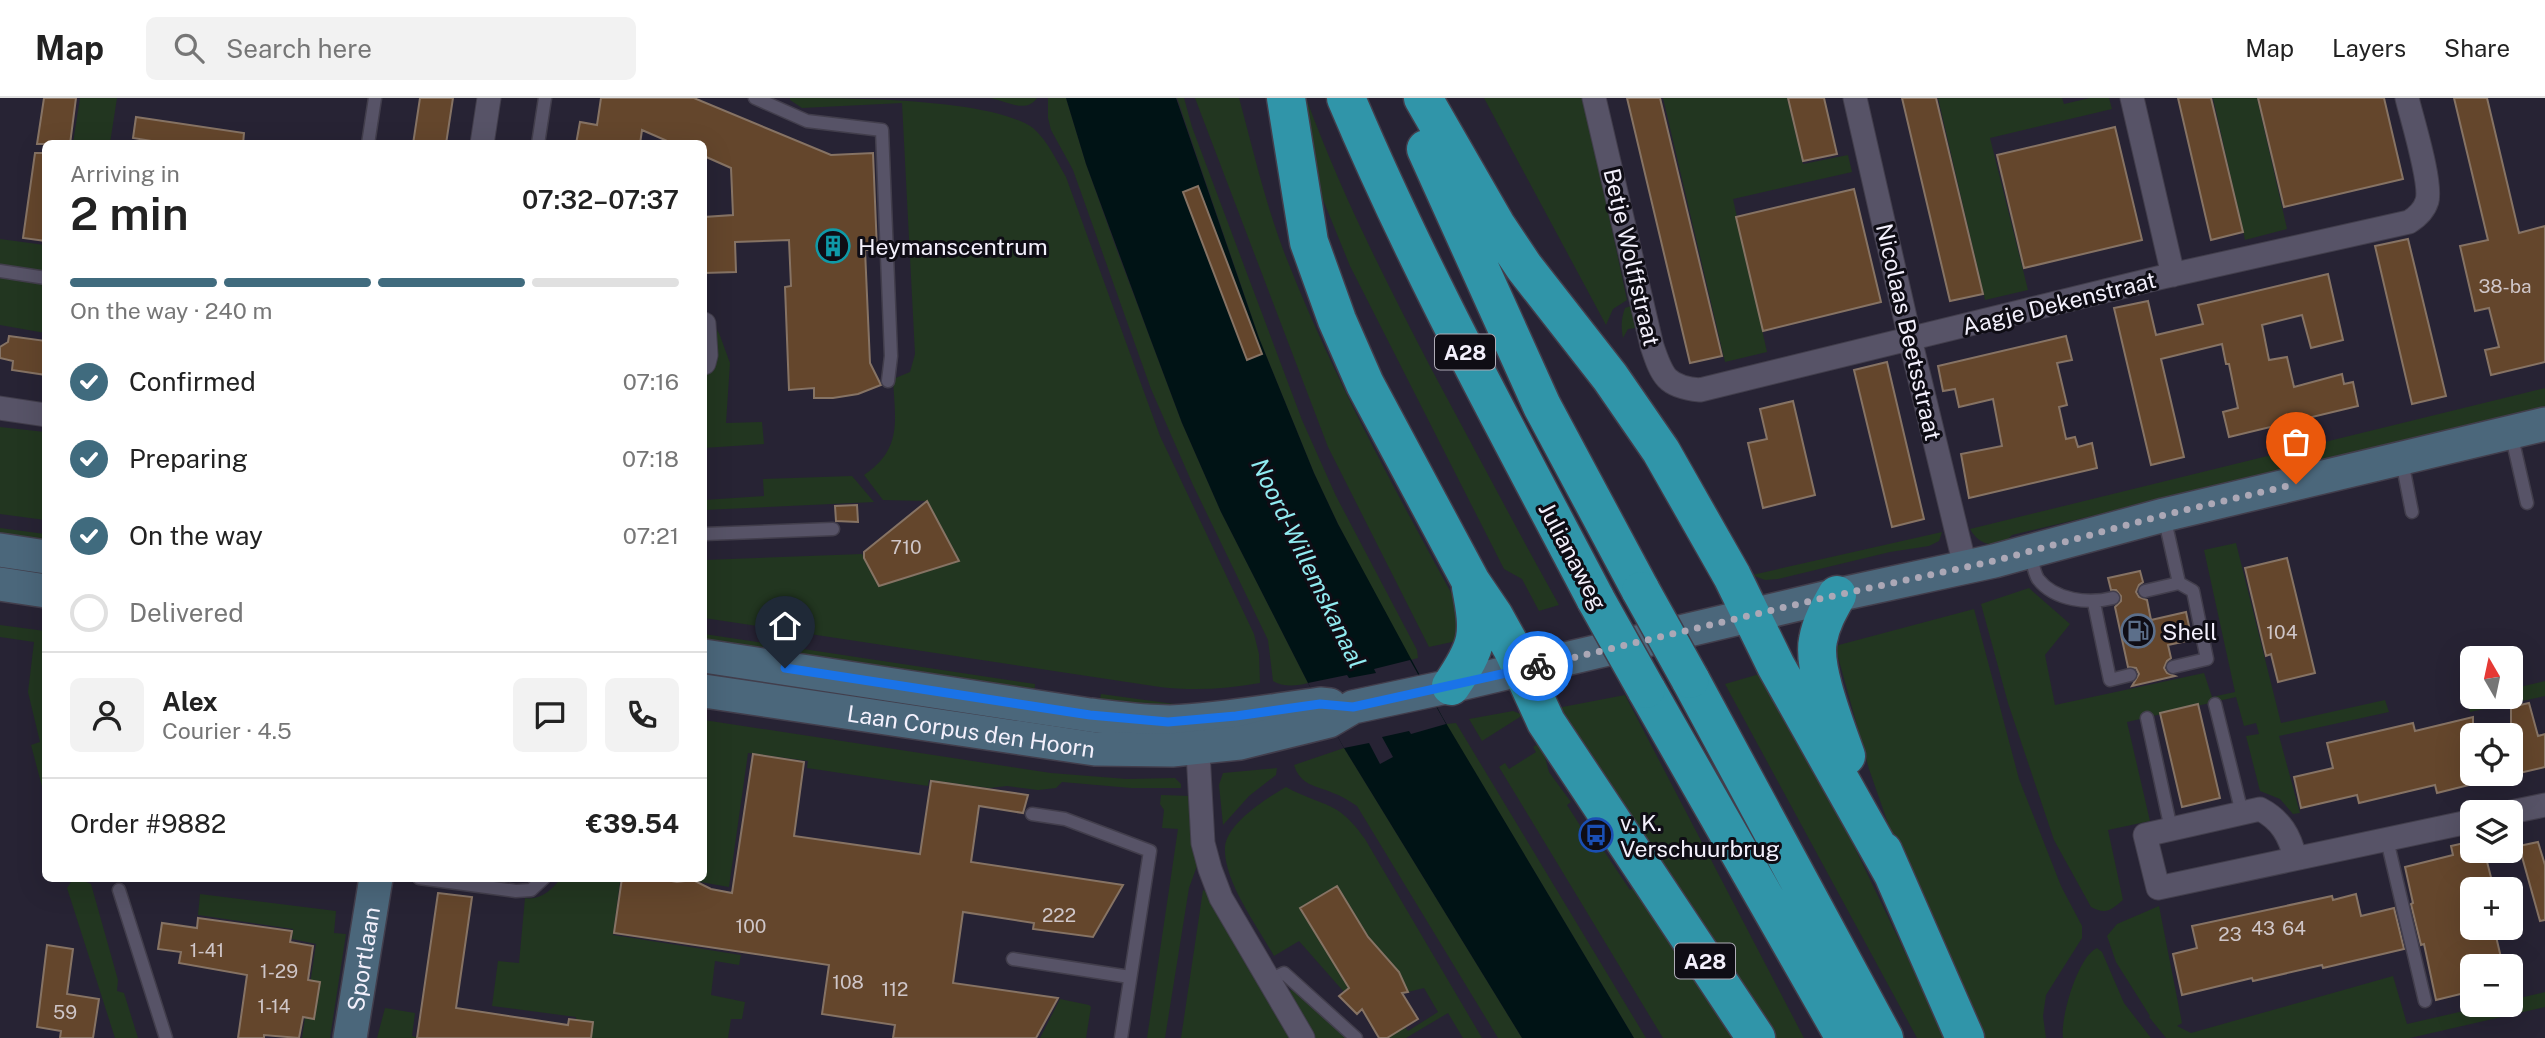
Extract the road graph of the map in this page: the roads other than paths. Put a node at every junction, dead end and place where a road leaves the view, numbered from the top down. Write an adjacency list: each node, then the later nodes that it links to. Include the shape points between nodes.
1 (375, 98): 13 (lane)
2 (489, 98): 14 (street)
3 (545, 98): 15 (lane)
4 (755, 98): 20 (lane, via 807,121 882,130 891,355)
5 (1286, 98): 36 (highway, A28, via 1309,242 1326,291 1365,384)
6 (1346, 98): 77 (highway, Julianaweg / A28, bridge, via 1448,320 1597,600)
7 (1403, 98): 78 (highway, Julianaweg / A28, bridge, via 1542,405)
8 (1423, 98): 44 (highway, via 1524,267 1611,377 1656,443)
9 (1594, 98): 21 (street, Betje Wolffstraat, via 1652,346 1668,380 1679,388)
10 (1855, 98): 19 (street, Nicolaas Beetsstraat)
11 (2132, 98): 17 (street)
12 (2407, 98): 17 (street, Aagje Dekenstraat, via 2427,184 2427,201 2418,216 2400,225)
13 (369, 140)
14 (483, 140)
15 (539, 140)
16 (0, 271): 18 (lane)
17 (2173, 275): 19 (street, Aagje Dekenstraat)
18 (42, 277)
19 (1910, 339): 21 (street, Aagje Dekenstraat); 35 (street, Nicolaas Beetsstraat)
20 (888, 382)
21 (1700, 390)
22 (0, 408): 23 (street)
23 (42, 414)
24 (2545, 424): 25 (main road, Laan Corpus den Hoorn)
25 (2511, 433): 26 (main road, Laan Corpus den Hoorn); 27 (lane)
26 (2401, 459): 28 (lane); 29 (main road, Laan Corpus den Hoorn)
27 (2527, 503)
28 (2412, 512)
29 (2164, 515): 33 (main road, Laan Corpus den Hoorn); 37 (lane)
30 (833, 529): 31 (lane)
31 (707, 534)
32 (0, 550): 34 (main road)
33 (2030, 552): 35 (main road, Laan Corpus den Hoorn); 43 (lane, via 2038,579 2061,596)
34 (42, 556)
35 (1965, 566): 41 (main road, Laan Corpus den Hoorn)
36 (1471, 582): 47 (highway, A28); 49 (highway, A28, via 1476,641 1467,663)
37 (2179, 583): 40 (lane); 46 (lane, via 2193,591 2207,659)
38 (0, 584): 39 (main road)
39 (42, 590)
40 (2145, 591)
41 (1837, 595): 44 (main road, Laan Corpus den Hoorn); 62 (highway, via 1825,616 1817,654 1830,711)
42 (2113, 598): 43 (lane)
43 (2094, 603): 48 (lane, via 2110,680)
44 (1751, 615): 47 (main road, Laan Corpus den Hoorn); 62 (highway)
45 (707, 656): 53 (main road, Laan Corpus den Hoorn, via 1090,715 1168,722)
46 (2173, 667)
47 (1523, 670): 49 (main road, Laan Corpus den Hoorn); 76 (highway, A28, via 1546,722)
48 (2130, 675)
49 (1440, 689): 53 (main road, Laan Corpus den Hoorn)
50 (707, 691): 53 (main road, Laan Corpus den Hoorn, via 1095,749 1136,752)
51 (2215, 704): 56 (lane)
52 (2147, 718): 59 (lane)
53 (1198, 734): 69 (street, via 1203,843 1208,861 1221,898)
54 (2545, 805): 55 (street)
55 (2523, 810)
56 (2242, 813): 59 (street); 61 (street, via 2260,809 2272,815 2291,838)
57 (1032, 814): 68 (lane, via 1065,819 1150,851)
58 (2460, 824): 60 (street)
59 (2171, 829): 61 (street, via 2145,835 2158,888)
60 (2387, 840): 61 (street); 70 (lane)
61 (2295, 858)
62 (1893, 874): 79 (highway)
63 (371, 882): 72 (main road, Sportlaan)
64 (449, 882): 65 (lane, via 516,891 531,890)
65 (540, 882)
66 (119, 890): 71 (lane)
67 (1013, 959): 68 (lane)
68 (1130, 977): 73 (lane)
69 (1268, 981): 74 (street); 75 (lane, via 1284,972)
70 (2425, 1001)
71 (166, 1038)
72 (350, 1038)
73 (1121, 1038)
74 (1303, 1038)
75 (1356, 1038)
76 (1756, 1038)
77 (1845, 1038)
78 (1884, 1038)
79 (1965, 1038)

